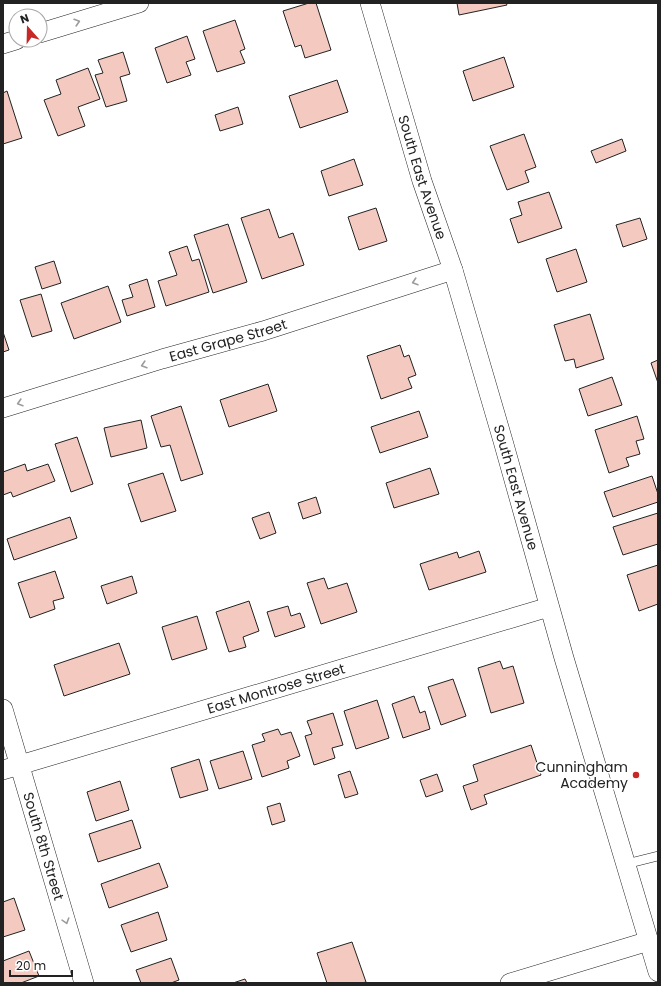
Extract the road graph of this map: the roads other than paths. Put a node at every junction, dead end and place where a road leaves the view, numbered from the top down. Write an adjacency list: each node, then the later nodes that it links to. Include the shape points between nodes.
1 (139, 3): 3 (street, one-way to 1)
2 (370, 3): 4 (street, South East Avenue, via 422,181)
3 (48, 31)
4 (453, 270): 5 (street, East Grape Street, one-way to 5, via 263,331); 6 (street, South East Avenue)
5 (3, 408)
6 (549, 607): 8 (street, East Montrose Street); 10 (street, South East Avenue)
7 (3, 709): 8 (street, South 8th Street)
8 (11, 767): 13 (street, South 8th Street, one-way to 13)
9 (658, 856): 10 (lane)
10 (626, 864): 11 (street, South East Avenue)
11 (649, 941): 12 (street, South East Avenue); 14 (street)
12 (658, 972)
13 (84, 983)
14 (510, 983)

